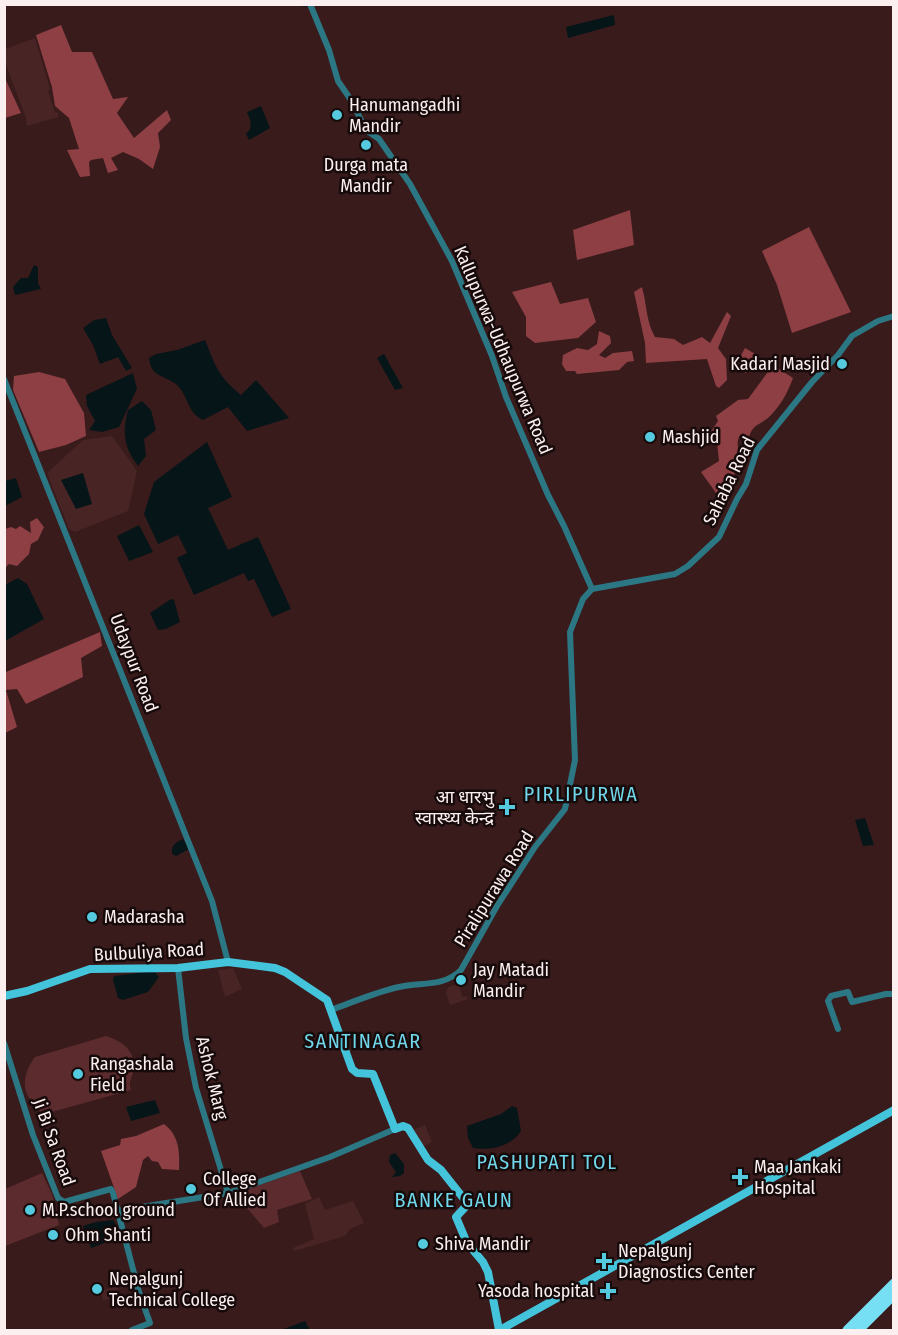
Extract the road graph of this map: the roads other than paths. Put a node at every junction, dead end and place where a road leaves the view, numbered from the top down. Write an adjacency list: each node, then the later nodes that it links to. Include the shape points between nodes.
1 (310, 4): 4 (street, Kallupurwa-Udhaupurwa Road, via 338,81 366,130 379,139 410,184 452,261 506,397)
2 (894, 316): 4 (street, Sahaba Road, via 852,336 777,424 757,450 746,484 714,543 675,574)
3 (4, 379): 5 (street, Udaypur Road, via 212,901)
4 (592, 589): 9 (street, Piralipurawa Road, via 583,599 570,632 575,760 565,809 535,847 455,976 400,986)
5 (228, 962): 6 (main road, Bulbuliya Road); 9 (main road, Bulbuliya Road, via 285,972 327,1000)
6 (178, 968): 8 (main road, Bulbuliya Road, via 90,969); 14 (street, Ashok Marg, via 185,1037)
7 (894, 994): 10 (street, via 852,1002 848,992 831,996 828,1001)
8 (4, 996)
9 (331, 1010): 13 (main road, via 352,1069 374,1074)
10 (838, 1029)
11 (4, 1042): 15 (street, Ji Bi Sa Road, via 33,1135 58,1198 64,1202 111,1189)
12 (894, 1110): 19 (main road)
13 (395, 1129): 14 (street); 19 (main road, via 408,1128 428,1160 468,1204 456,1218 467,1243 488,1272)
14 (228, 1193): 15 (street)
15 (117, 1211): 18 (street, via 150,1323)
16 (894, 1283): 20 (highway)
17 (894, 1295): 21 (highway)
18 (132, 1330)
19 (500, 1330)
20 (847, 1330)
21 (859, 1330)

